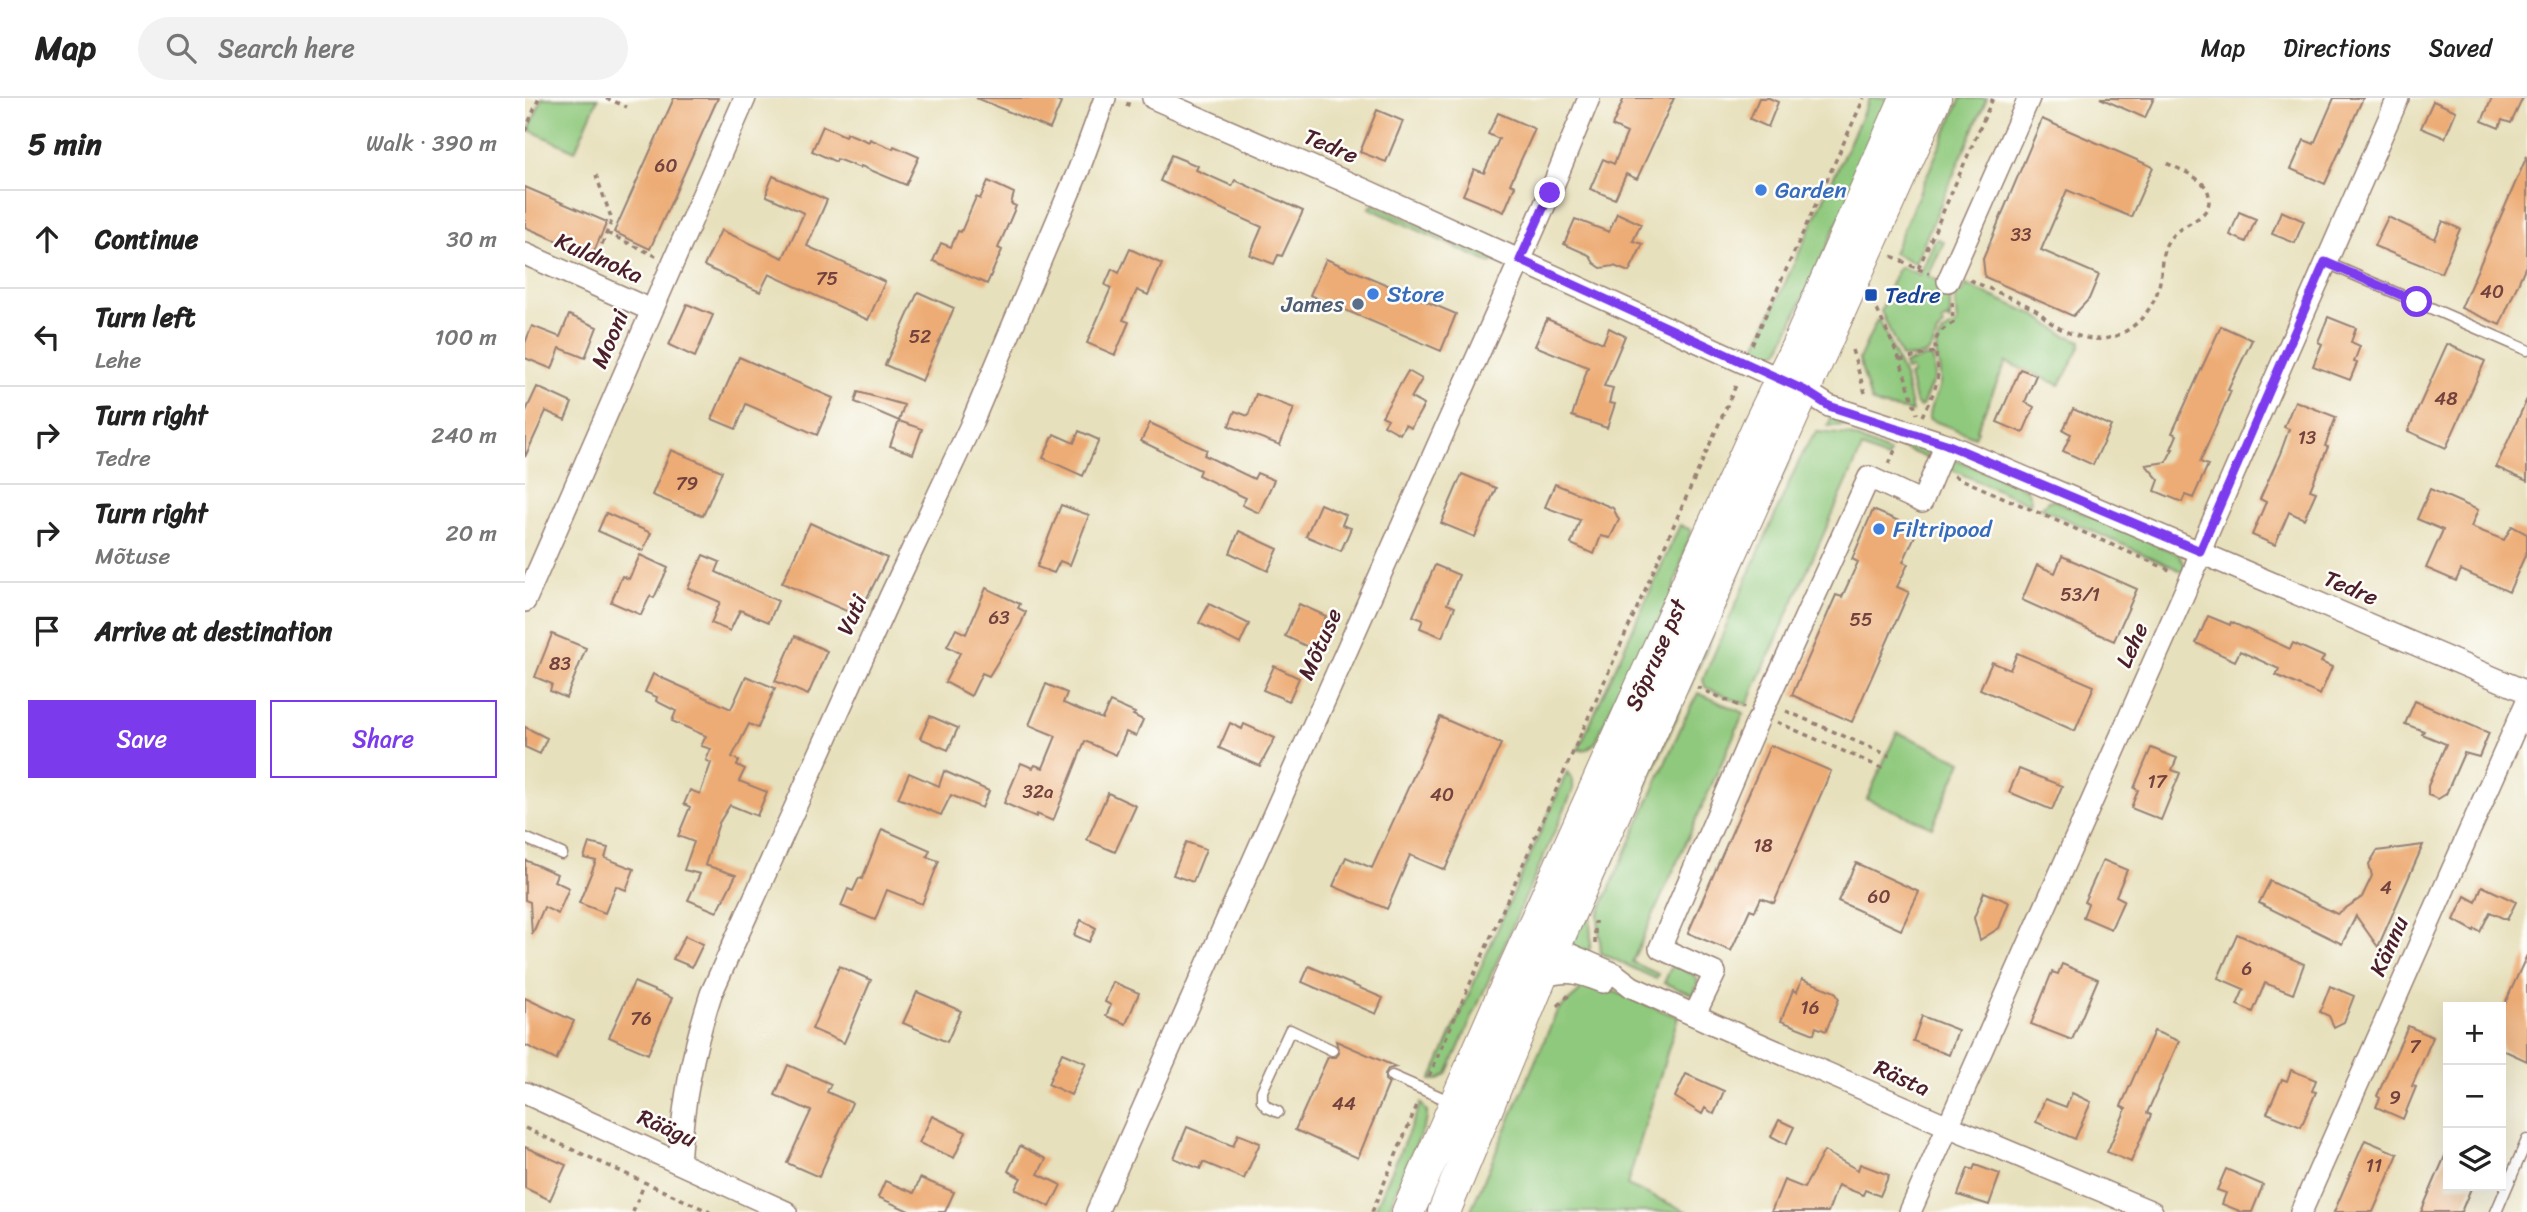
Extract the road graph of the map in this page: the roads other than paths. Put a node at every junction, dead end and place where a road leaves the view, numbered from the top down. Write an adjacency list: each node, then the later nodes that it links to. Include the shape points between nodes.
1 (745, 98): 13 (street, Mooni)
2 (1105, 98): 34 (street, Vuti, via 970,427 711,994 693,1052)
3 (1153, 98): 10 (street, Tedre)
4 (1590, 98): 10 (street, Mõtuse)
5 (1906, 98): 15 (main road, Sõpruse pst)
6 (1935, 98): 15 (main road, Sõpruse pst)
7 (2029, 98): 12 (street)
8 (2398, 98): 11 (street, Lehe)
9 (525, 254): 13 (street, Kuldnoka)
10 (1520, 260): 15 (street, Tedre); 37 (street, Mõtuse)
11 (2325, 262): 14 (lane); 17 (street, Lehe)
12 (1950, 281)
13 (651, 310): 18 (street, Mooni)
14 (2527, 350)
15 (1793, 385): 16 (street, Tedre, via 1829,406); 23 (main road, Sõpruse pst); 30 (main road, Sõpruse pst, via 1753,438)
16 (1946, 444): 17 (street, Tedre); 26 (street, via 1921,502 1869,477 1660,948 1715,972)
17 (2200, 551): 19 (street, Tedre); 32 (street, Lehe)
18 (525, 601)
19 (2527, 692)
20 (2527, 701): 42 (street, Kännu)
21 (525, 838): 22 (lane)
22 (562, 854)
23 (1555, 948): 24 (main road, Sõpruse pst); 25 (street, Rästa, via 1615,974)
24 (1541, 977): 25 (street, Rästa, via 1561,971); 39 (main road, Sõpruse pst)
25 (1632, 987): 26 (street, Rästa)
26 (1695, 1014): 32 (street, Rästa)
27 (1332, 1049): 31 (lane, via 1290,1030 1262,1091 1262,1101)
28 (1392, 1076): 30 (lane)
29 (525, 1093): 34 (street, Räägu)
30 (1457, 1104): 38 (main road, Sõpruse pst)
31 (1278, 1112)
32 (1948, 1126): 40 (street, Lehe); 41 (street, Rästa)
33 (2527, 1140): 43 (lane)
34 (679, 1163): 35 (street, Räägu)
35 (739, 1203): 36 (street, Räägu)
36 (786, 1212)
37 (1097, 1212)
38 (1408, 1212)
39 (1444, 1212)
40 (1910, 1212)
41 (2152, 1212)
42 (2301, 1212)
43 (2496, 1212)

